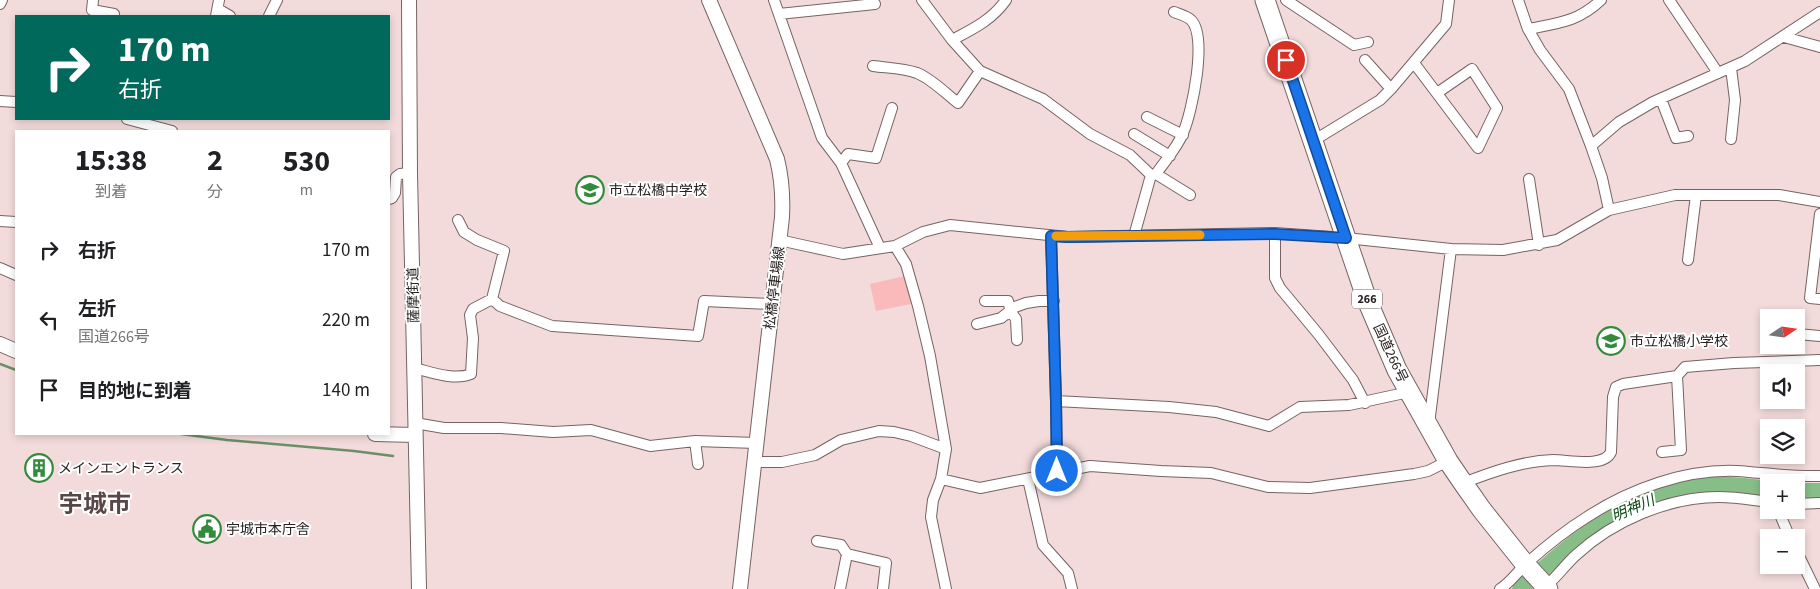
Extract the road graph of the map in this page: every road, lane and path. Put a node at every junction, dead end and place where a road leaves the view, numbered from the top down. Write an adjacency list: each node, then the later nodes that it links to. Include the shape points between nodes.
1 (2, 0): 15 (street)
2 (93, 0): 20 (street, via 92,10)
3 (276, 0): 23 (street)
4 (408, 0): 52 (street, 薩摩街道)
5 (709, 0): 68 (street, 松橋停車場線, via 777,159 783,194)
6 (774, 0): 21 (street)
7 (922, 0): 26 (street)
8 (1006, 0): 26 (street, via 986,22)
9 (1265, 0): 48 (highway, 国道266号 / 266)
10 (1286, 0): 27 (street, via 1354,45)
11 (1449, 0): 30 (street, via 1446,24)
12 (1518, 0): 24 (street)
13 (1601, 0): 24 (street, via 1590,11 1572,20)
14 (1669, 0): 34 (street)
15 (0, 4)
16 (875, 4): 21 (street)
17 (218, 8): 22 (street)
18 (1174, 12): 45 (street, via 1192,20 1197,30 1199,58 1190,114)
19 (1820, 12): 25 (street)
20 (114, 14)
21 (779, 14): 51 (street, via 822,138)
22 (228, 15)
23 (270, 15)
24 (1528, 29): 49 (street, via 1569,89)
25 (1784, 37): 28 (street); 32 (street)
26 (952, 40): 33 (street)
27 (1368, 42)
28 (1820, 47)
29 (1365, 60): 35 (street)
30 (1414, 63): 35 (street); 36 (street)
31 (873, 66): 33 (street, via 917,73 958,104)
32 (1732, 68): 34 (street); 47 (street, via 1735,100)
33 (980, 71): 53 (street, via 1043,100 1090,134 1130,155)
34 (1718, 73): 37 (street)
35 (1391, 89): 48 (street, via 1380,100)
36 (1437, 93): 36 (street, via 1448,108 1478,148 1497,108 1472,69)
37 (1661, 99): 46 (street, via 1676,138); 49 (street, via 1619,122)
38 (0, 101): 39 (street)
39 (15, 102)
40 (892, 108): 51 (street, via 876,158 848,154)
41 (1147, 117): 45 (street)
42 (138, 127): 43 (street)
43 (162, 130)
44 (1134, 134): 50 (street)
45 (1183, 135): 50 (street)
46 (1688, 136)
47 (1731, 139)
48 (1313, 141): 67 (highway, 国道266号 / 266)
49 (1592, 146): 59 (street)
50 (1170, 156): 53 (street)
51 (841, 163): 71 (street)
52 (410, 173): 57 (street, via 396,177 395,193); 89 (street, 薩摩街道)
53 (1153, 175): 55 (street); 66 (street)
54 (1530, 179): 69 (street)
55 (1190, 195)
56 (1696, 195): 58 (street, via 1778,195); 59 (street, via 1675,195); 73 (street)
57 (390, 199)
58 (1820, 202)
59 (1609, 210): 69 (street, via 1557,240)
60 (1820, 214): 76 (street, via 1810,298)
61 (458, 220): 77 (street, via 464,232 504,251)
62 (0, 222): 63 (street)
63 (15, 222)
64 (1275, 234): 66 (street); 67 (street); 93 (street, via 1275,278 1280,288 1353,380)
65 (1051, 236): 66 (street); 70 (street, via 950,225 923,232); 79 (street)
66 (1134, 236)
67 (1346, 238): 72 (street); 91 (highway, 国道266号 / 266, via 1367,300)
68 (779, 240): 71 (street, via 843,254); 80 (street, 松橋停車場線)
69 (1539, 245): 72 (street, via 1503,250)
70 (895, 246): 71 (street); 99 (street, via 906,264 924,331)
71 (880, 248)
72 (1451, 249): 94 (street)
73 (1688, 260)
74 (0, 268): 75 (street)
75 (15, 275)
76 (1820, 299)
77 (492, 300): 80 (street, via 552,326 698,336 704,301); 89 (street, via 473,309 470,316 473,338 471,374 448,375)
78 (985, 301): 81 (street, via 1008,301)
79 (1054, 302): 81 (street, via 1026,303); 92 (street)
80 (772, 304): 98 (street, 松橋停車場線)
81 (1011, 312): 82 (street); 85 (street, via 1016,319)
82 (977, 324)
83 (1805, 335): 84 (street)
84 (1820, 336)
85 (1017, 340)
86 (0, 344): 87 (street)
87 (15, 351)
88 (1820, 360): 90 (street, via 1685,367)
89 (414, 368): 95 (street, 薩摩街道)
90 (1677, 376): 100 (street, via 1681,450); 108 (street, via 1616,387 1612,397 1609,457 1601,461 1552,460 1521,464)
91 (1409, 392): 93 (street); 94 (highway, 国道266号 / 266)
92 (1056, 401): 93 (street, via 1216,412 1269,426 1300,408); 104 (street)
93 (1365, 403)
94 (1429, 428): 101 (highway, 国道266号 / 266)
95 (415, 429): 96 (street); 97 (street, via 591,430 650,446); 116 (street, 薩摩街道)
96 (390, 432)
97 (695, 441): 98 (street); 103 (street)
98 (757, 443): 102 (street, 松橋停車場線)
99 (946, 449): 102 (street, via 911,436 879,431 842,440 815,454 782,462); 106 (street)
100 (1662, 452)
101 (1448, 460): 104 (street, via 1428,471 1414,474 1310,488 1268,487 1211,473 1090,466); 108 (highway, 国道266号 / 266)
102 (754, 462): 117 (street, 松橋停車場線)
103 (698, 464)
104 (1057, 471): 107 (street)
105 (1820, 476): 115 (street, via 1735,471 1687,475 1631,492 1594,513)
106 (941, 479): 107 (street, via 980,488); 120 (street, via 930,517)
107 (1028, 479): 121 (street, via 1043,545 1068,573)
108 (1463, 483): 115 (highway, 国道266号 / 266)
109 (1760, 501): 115 (street, via 1719,497 1663,506 1599,536)
110 (1820, 503): 111 (street)
111 (1805, 504)
112 (817, 541): 113 (street, via 841,545)
113 (847, 554): 118 (street); 119 (street, via 886,563)
114 (1805, 568): 123 (street)
115 (1539, 580): 122 (street, via 1509,584)
116 (419, 589)
117 (740, 589)
118 (840, 589)
119 (883, 589)
120 (946, 589)
121 (1072, 589)
122 (1500, 589)
123 (1815, 589)

